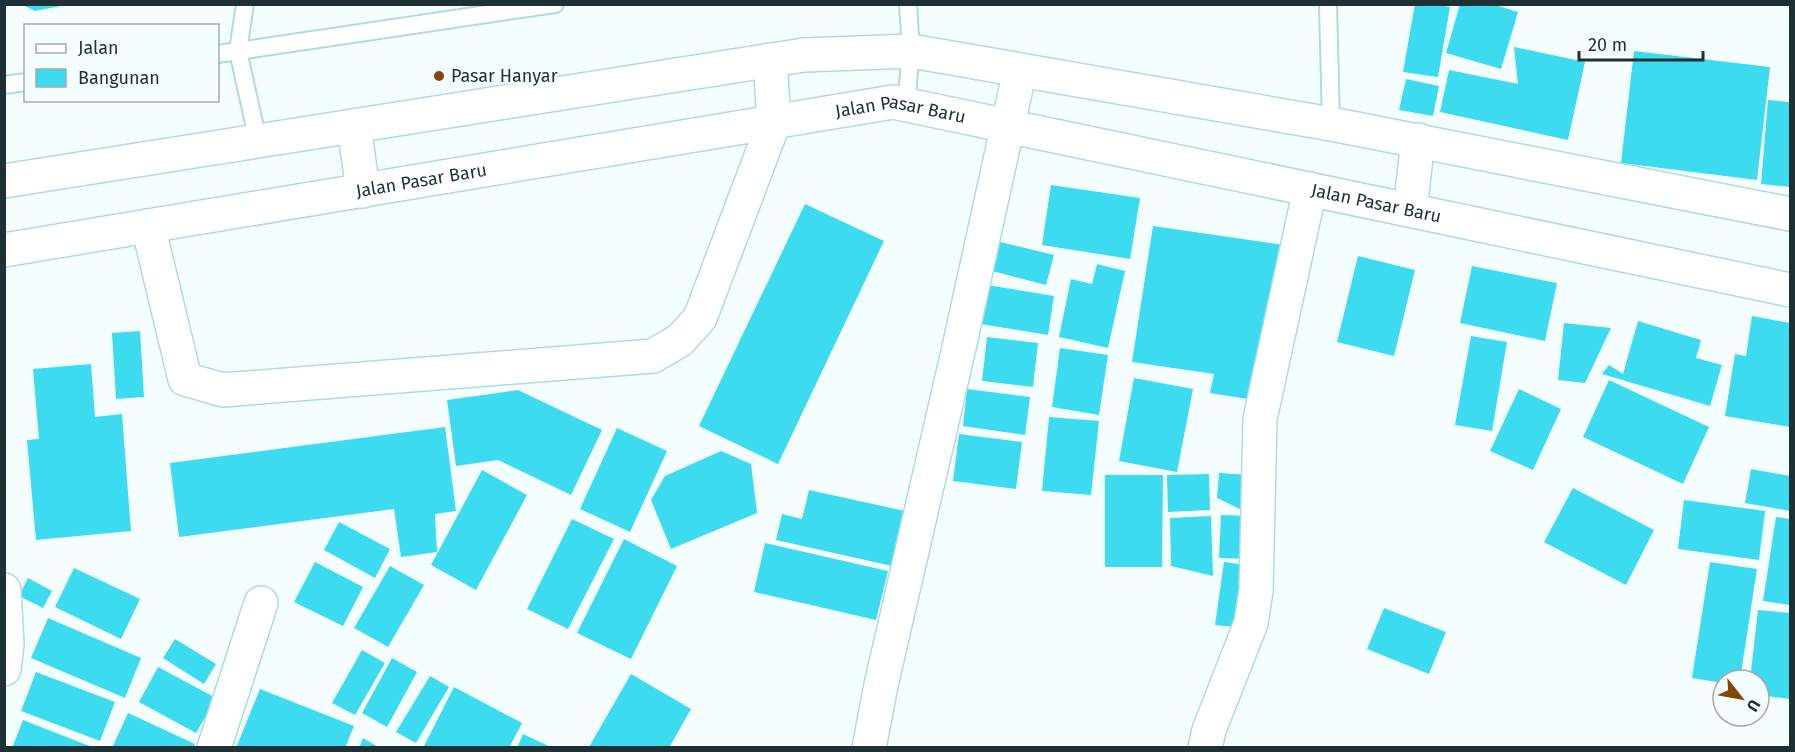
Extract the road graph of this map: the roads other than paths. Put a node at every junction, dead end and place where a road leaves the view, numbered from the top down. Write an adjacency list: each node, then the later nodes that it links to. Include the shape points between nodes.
1 (245, 4): 5 (lane)
2 (555, 4): 5 (lane)
3 (908, 4): 6 (lane)
4 (1328, 4): 14 (lane)
5 (238, 51): 7 (lane); 18 (lane)
6 (911, 51): 8 (street); 9 (street); 12 (lane)
7 (219, 54)
8 (770, 60): 13 (street); 15 (street)
9 (1020, 70): 14 (street); 16 (street)
10 (24, 82): 11 (lane)
11 (4, 85)
12 (906, 105): 13 (street, Jalan Pasar Baru, via 893,102); 16 (street, Jalan Pasar Baru)
13 (774, 122): 21 (street, Jalan Pasar Baru); 24 (street, via 700,318 680,340 653,356 223,390 185,379)
14 (1331, 124): 17 (street)
15 (354, 126): 18 (street); 21 (street)
16 (1009, 126): 20 (street, Jalan Pasar Baru); 31 (street)
17 (1418, 140): 22 (street); 23 (street)
18 (258, 141): 19 (street)
19 (4, 181)
20 (1310, 189): 22 (street, Jalan Pasar Baru); 32 (street, via 1260,419 1256,591 1251,623)
21 (363, 190): 24 (street, Jalan Pasar Baru)
22 (1410, 210): 26 (street, Jalan Pasar Baru)
23 (1791, 214)
24 (148, 226): 25 (street, Jalan Pasar Baru)
25 (4, 250)
26 (1791, 290)
27 (4, 590): 29 (street)
28 (261, 603): 30 (street)
29 (5, 652)
30 (214, 747)
31 (869, 747)
32 (1205, 747)

